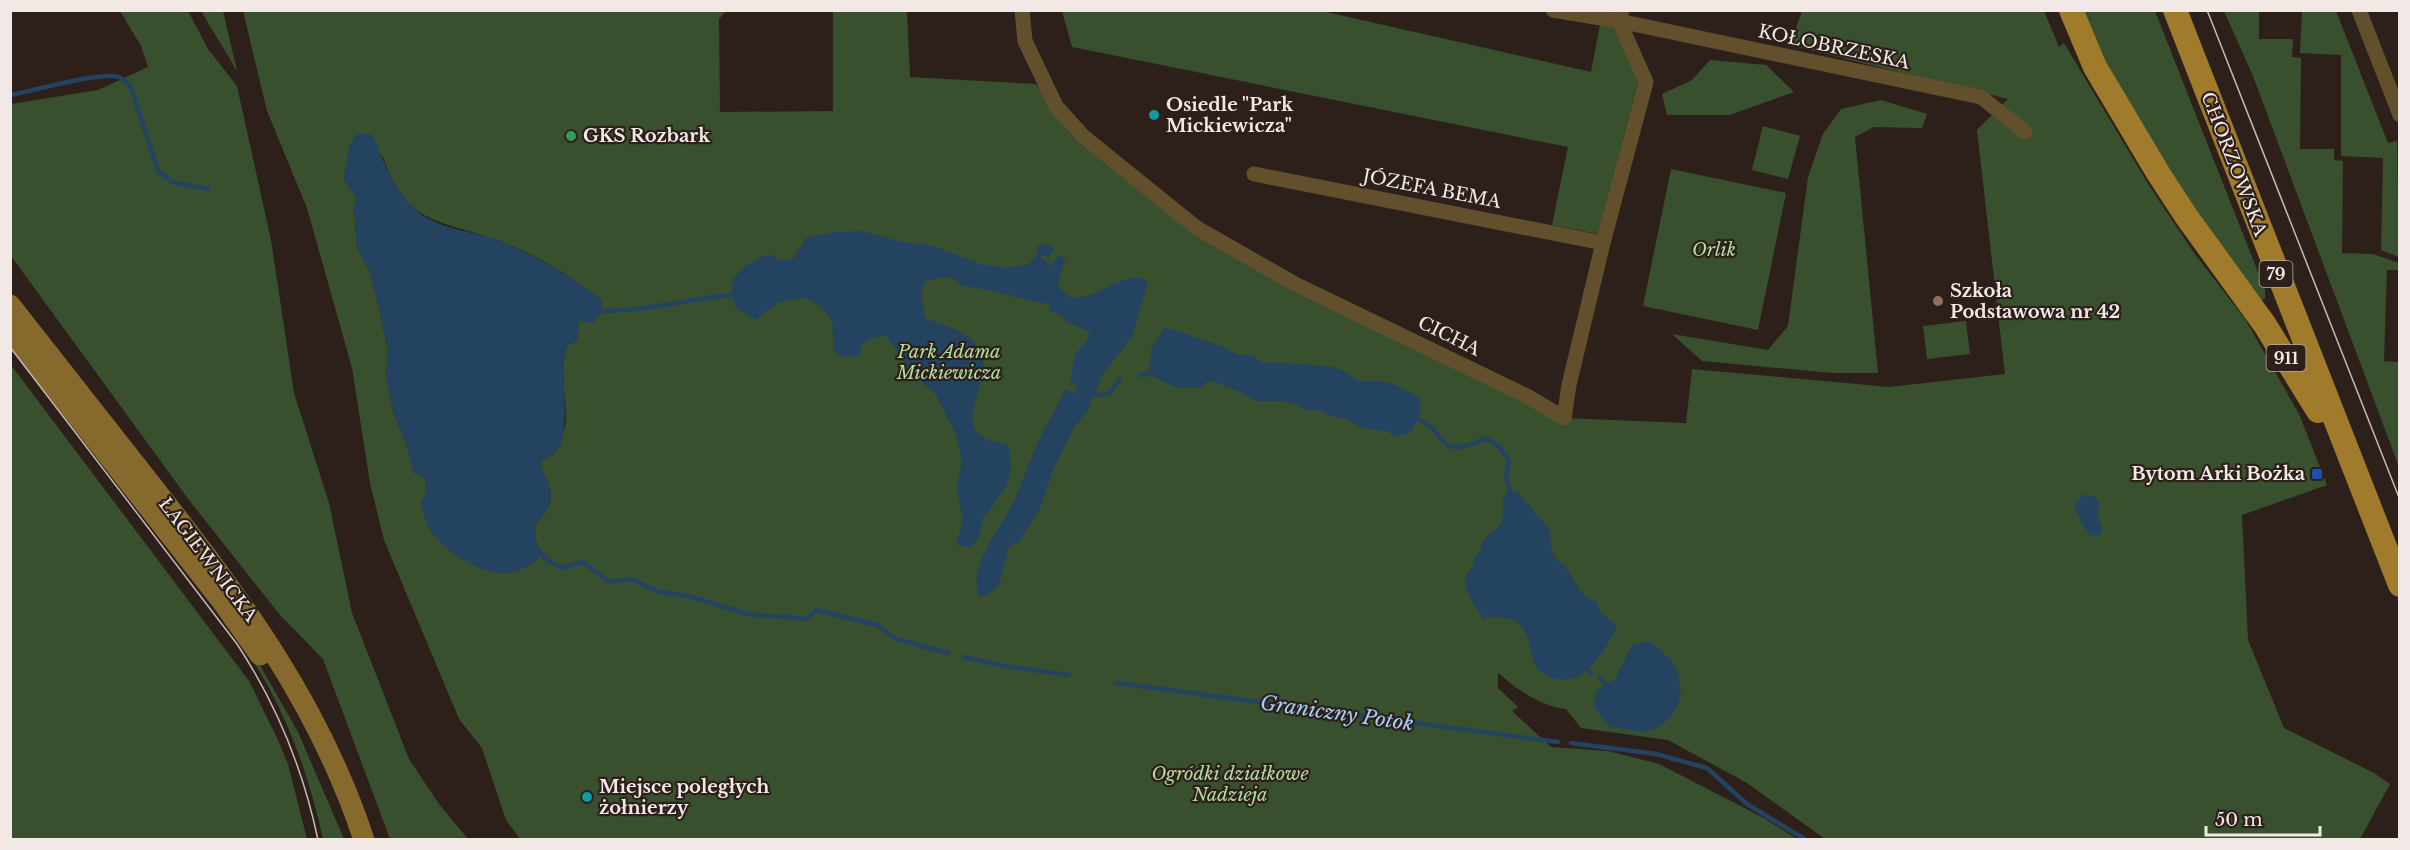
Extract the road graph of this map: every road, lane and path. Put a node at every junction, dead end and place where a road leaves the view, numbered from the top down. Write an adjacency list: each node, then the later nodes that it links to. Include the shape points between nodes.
1 (1022, 10): 10 (street, CICHA, via 1025,41 1056,106 1083,136 1197,228 1295,284 1527,396 1564,418)
2 (1553, 10): 6 (street, KOŁOBRZESKA)
3 (2071, 10): 13 (main road, 911, via 2114,102 2186,216 2265,325)
4 (2175, 10): 13 (main road, CHORZOWSKA / 79)
5 (2360, 10): 7 (street)
6 (1620, 16): 8 (street, KOŁOBRZESKA, via 1981,98); 10 (street, CICHA, via 1646,82)
7 (2400, 115)
8 (2025, 132)
9 (1254, 174): 10 (street, JÓZEFA BEMA)
10 (1603, 243)
11 (10, 305): 16 (main road, ŁAGIEWNICKA, via 261,630 290,675 340,776)
12 (10, 330): 15 (main road, ŁAGIEWNICKA, via 248,638 295,714 326,779)
13 (2345, 452): 14 (main road, CHORZOWSKA / 79)
14 (2400, 585)
15 (348, 840)
16 (364, 840)

